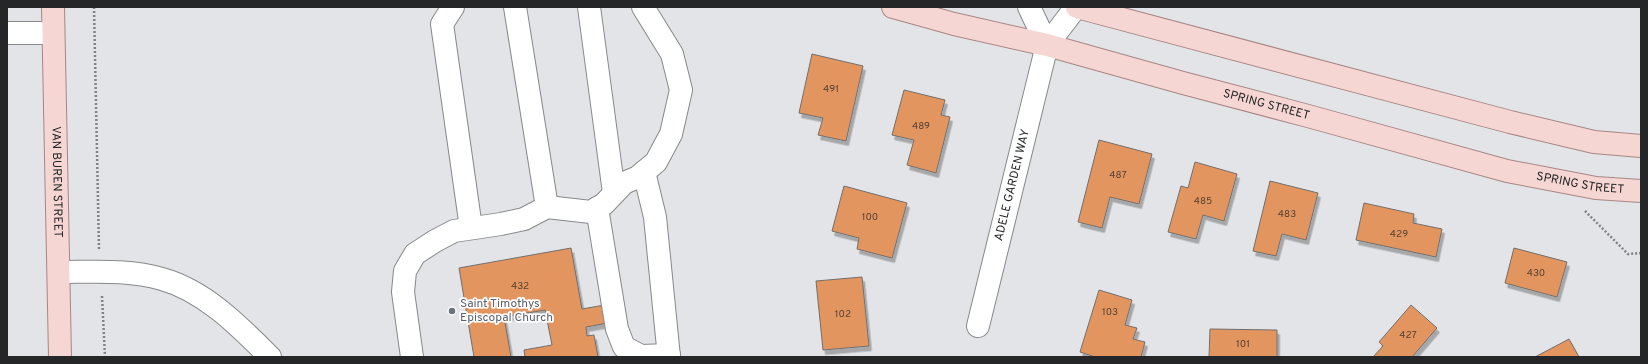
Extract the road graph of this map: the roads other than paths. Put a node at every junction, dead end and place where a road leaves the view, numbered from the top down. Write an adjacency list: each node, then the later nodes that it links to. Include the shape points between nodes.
1 (53, 7): 10 (main road, VAN BUREN STREET)
2 (453, 7): 18 (street, via 442,24)
3 (515, 7): 16 (street)
4 (589, 7): 15 (street)
5 (643, 7): 13 (street, via 672,54 681,90 671,134 656,162)
6 (894, 7): 11 (main road, SPRING STREET, via 954,24)
7 (1029, 7): 11 (street)
8 (1077, 7): 11 (street); 12 (main road, via 1518,124 1594,142)
9 (7, 33): 10 (street)
10 (54, 33): 19 (main road, VAN BUREN STREET)
11 (1047, 45): 14 (main road, SPRING STREET, via 1507,171 1596,188); 20 (street, ADELE GARDEN WAY)
12 (1641, 146)
13 (644, 172): 15 (street, via 624,183); 21 (street, via 655,217)
14 (1641, 191)
15 (614, 193): 17 (street)
16 (547, 206): 17 (street, via 591,212); 18 (street, via 524,219)
17 (597, 208): 21 (street, via 617,329 624,347 641,356)
18 (471, 228): 24 (street, via 454,230 415,254 405,271 403,292)
19 (59, 272): 22 (main road, VAN BUREN STREET); 23 (street, via 125,273 162,278 196,293 237,324)
20 (978, 326)
21 (669, 356)
22 (60, 357)
23 (270, 357)
24 (412, 357)

